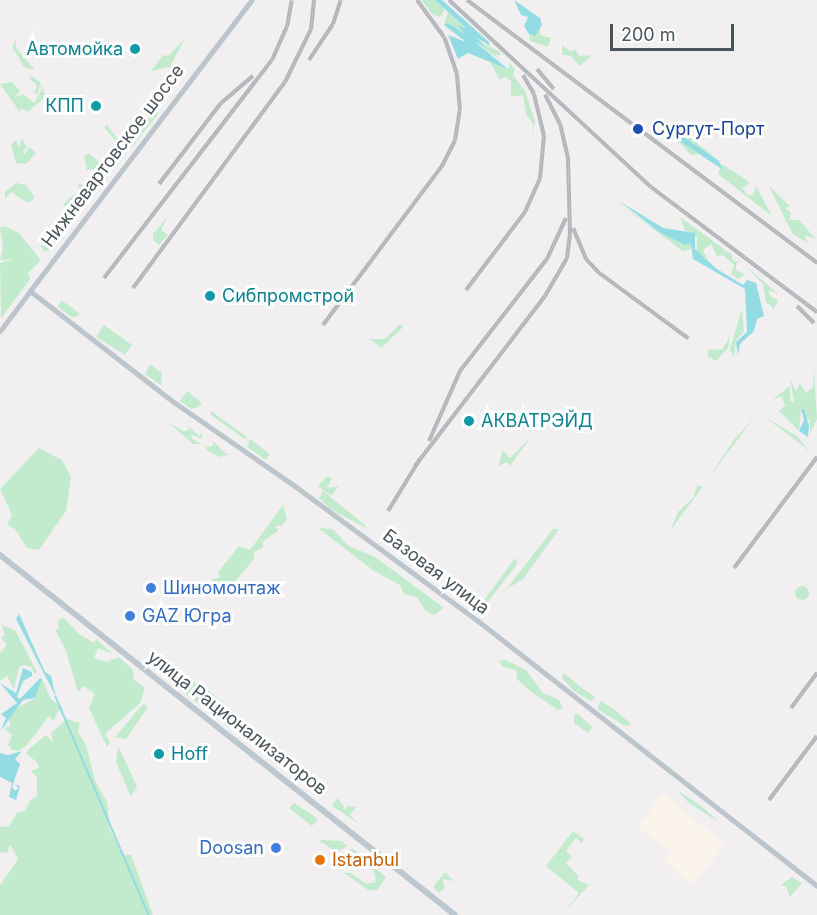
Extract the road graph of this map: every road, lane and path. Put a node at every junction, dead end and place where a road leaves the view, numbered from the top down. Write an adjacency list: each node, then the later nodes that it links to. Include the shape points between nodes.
1 (252, 0): 2 (street, Нижневартовское шоссе)
2 (30, 291): 3 (street, Нижневартовское шоссе); 5 (street, Базовая улица, via 175,404 292,484 472,617)
3 (0, 331)
4 (0, 555): 6 (main road, улица Рационализаторов)
5 (817, 886)
6 (455, 915)

